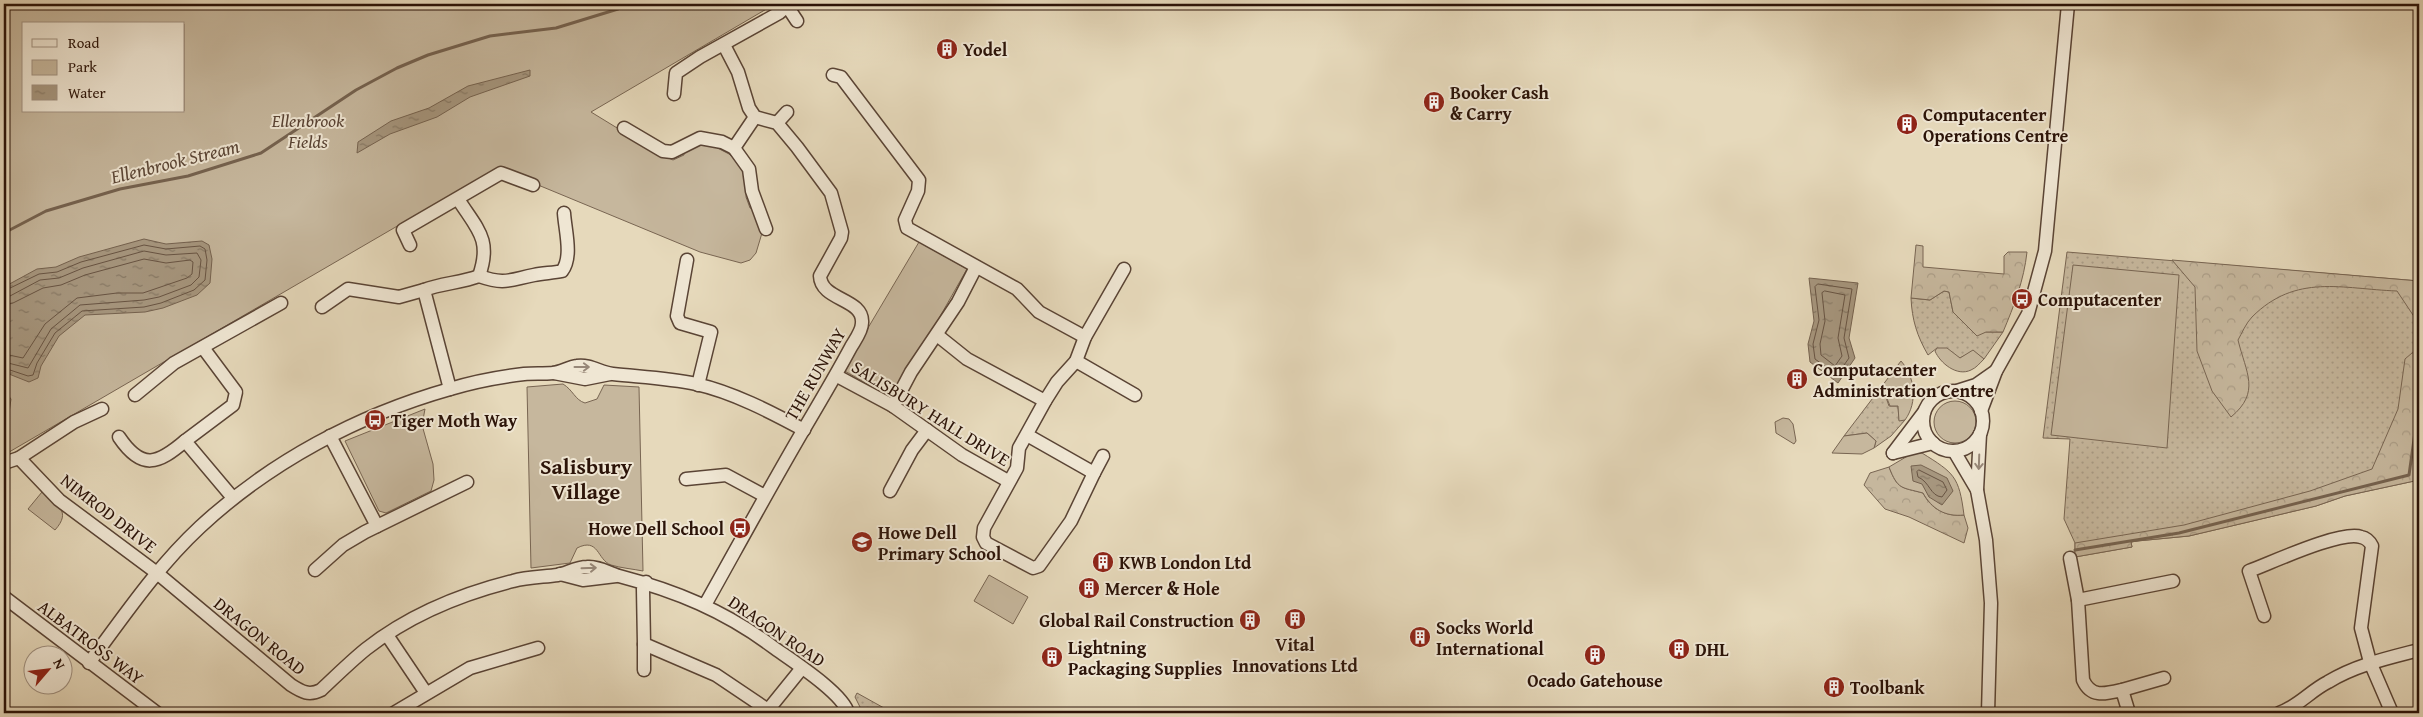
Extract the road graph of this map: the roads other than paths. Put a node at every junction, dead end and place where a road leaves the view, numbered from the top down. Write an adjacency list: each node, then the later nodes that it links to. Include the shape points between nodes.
1 (2068, 4): 27 (street, via 2045,251 2028,314)
2 (797, 21): 3 (street, via 787,6)
3 (724, 45): 5 (street, via 676,73); 7 (street)
4 (834, 76): 17 (street, via 841,77 920,180 905,220 907,228)
5 (674, 94)
6 (787, 112): 8 (street)
7 (755, 117): 8 (street); 10 (street)
8 (778, 123): 28 (street, THE RUNWAY, via 831,193 842,232 820,276 822,286 857,309 862,316 862,326)
9 (624, 128): 10 (street, via 662,151 672,152 700,138)
10 (734, 148): 14 (street, via 749,169 752,191)
11 (532, 185): 12 (street, via 501,173)
12 (458, 199): 15 (street, via 404,230); 19 (street, via 479,231 486,250)
13 (564, 213): 19 (street, via 567,256 562,271 510,282)
14 (766, 229)
15 (410, 245)
16 (687, 260): 29 (street, via 677,316 680,323 712,332)
17 (976, 267): 23 (street); 24 (street, via 1017,289 1039,312)
18 (1124, 268): 24 (street)
19 (479, 276): 20 (street)
20 (424, 290): 22 (street, via 393,297 353,288); 30 (street)
21 (281, 303): 25 (street)
22 (322, 307)
23 (936, 335): 34 (street, via 967,359); 35 (street)
24 (1085, 337): 26 (street)
25 (204, 349): 32 (street, via 174,364); 45 (street, via 236,392 236,400)
26 (1076, 361): 33 (street); 34 (street)
27 (1996, 371): 31 (street, via 1976,385); 37 (street)
28 (836, 376): 35 (street, SALISBURY HALL DRIVE); 39 (street, THE RUNWAY)
29 (698, 385): 30 (street, via 610,374 589,366 577,366 554,373 515,376); 39 (street, via 771,412)
30 (450, 389): 43 (street, via 382,412)
31 (1957, 390): 37 (street, via 1973,398); 38 (street, via 1934,397)
32 (135, 395)
33 (1135, 395)
34 (1044, 400): 41 (street)
35 (893, 406): 40 (street, SALISBURY HALL DRIVE)
36 (102, 409): 49 (street, via 74,422)
37 (1981, 411): 42 (street)
38 (1924, 412): 46 (street, via 1923,427); 46 (street, via 1893,453)
39 (804, 430): 57 (street, THE RUNWAY)
40 (927, 430): 53 (street, SALISBURY HALL DRIVE, via 962,455); 56 (street)
41 (1027, 434): 51 (street); 53 (street, via 1019,448 1017,468)
42 (1980, 434): 47 (street, via 1964,449); 55 (street, one-way to 55)
43 (330, 436): 58 (street); 59 (street)
44 (119, 437): 45 (street, via 139,459 155,462)
45 (185, 441): 58 (street)
46 (1933, 443): 47 (street)
47 (1954, 451): 55 (street)
48 (1103, 456): 51 (street)
49 (19, 458): 50 (street); 62 (street, NIMROD DRIVE, via 59,500)
50 (4, 463)
51 (1094, 473): 53 (street, via 1060,539 1039,566 1033,568 986,543 984,528)
52 (686, 479): 57 (street, via 726,475)
53 (1008, 481)
54 (467, 482): 59 (street)
55 (1977, 490): 85 (street, via 1986,540 1991,602)
56 (890, 491)
57 (765, 496): 67 (street, THE RUNWAY)
58 (233, 498): 62 (street, via 199,528)
59 (377, 526): 61 (street, via 342,545)
60 (2070, 558): 66 (street)
61 (315, 570)
62 (157, 573): 69 (street, DRAGON ROAD, via 302,692 312,694 321,690 366,649); 74 (street)
63 (2173, 581): 66 (street)
64 (646, 582): 67 (street, DRAGON ROAD); 69 (street, DRAGON ROAD, via 586,567 514,580 463,596 417,617); 70 (street)
65 (4, 597): 74 (street, ALBATROSS WAY)
66 (2078, 600): 78 (street, via 2082,680 2087,689 2096,694)
67 (705, 605): 75 (street, DRAGON ROAD, via 756,634)
68 (2264, 616): 73 (street, via 2249,572 2343,536 2360,536 2372,546 2361,628)
69 (388, 635): 79 (street)
70 (644, 644): 76 (street); 81 (street, via 716,675)
71 (538, 648): 79 (street, via 470,668)
72 (2419, 650): 73 (street)
73 (2370, 662): 80 (street, via 2326,682); 88 (street)
74 (89, 663): 82 (street, ALBATROSS WAY)
75 (802, 668): 81 (street); 84 (street, DRAGON ROAD, via 830,689)
76 (644, 670)
77 (2164, 678): 78 (street)
78 (2122, 690): 86 (street)
79 (426, 693): 83 (street)
80 (2294, 710): 87 (street)
81 (767, 712)
82 (157, 713)
83 (394, 713)
84 (848, 713)
85 (1988, 713)
86 (2129, 713)
87 (2279, 713)
88 (2392, 713)

